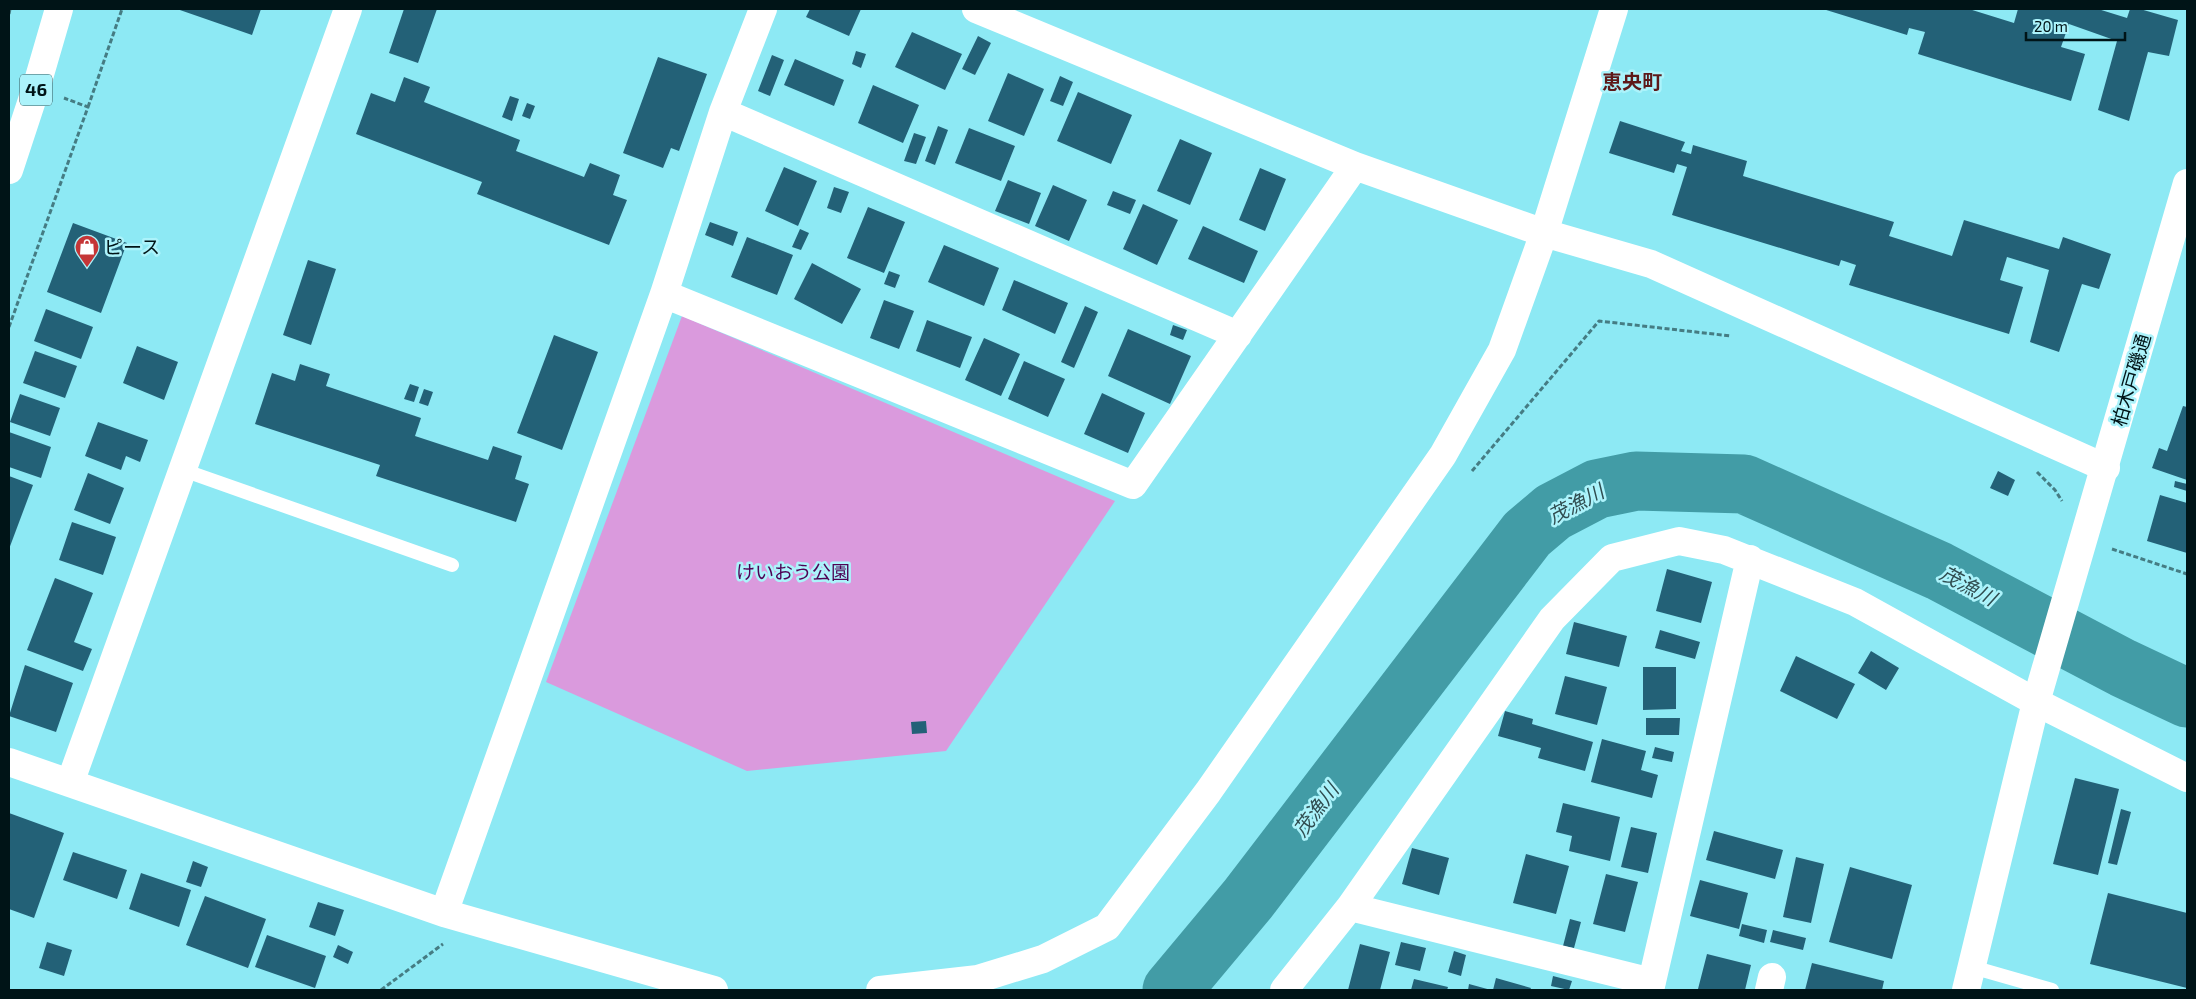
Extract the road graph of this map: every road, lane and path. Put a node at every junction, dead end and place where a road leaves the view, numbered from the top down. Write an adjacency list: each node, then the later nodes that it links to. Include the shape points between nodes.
1 (10, 9): 8 (path)
2 (58, 9): 9 (street, 46)
3 (122, 9): 10 (path)
4 (348, 9): 20 (street)
5 (763, 9): 11 (street)
6 (976, 9): 12 (street)
7 (1614, 9): 15 (street)
8 (9, 14)
9 (36, 88): 10 (path); 13 (street, 46)
10 (88, 107): 17 (path)
11 (723, 112): 16 (street); 18 (street)
12 (1355, 166): 15 (street); 18 (street)
13 (9, 170)
14 (2187, 183): 19 (street, 柏木戸磯通)
15 (1544, 233): 19 (street, via 1651,264); 34 (street, via 1502,350 1443,455 1208,792 1107,927 1043,959 978,979)
16 (664, 294): 18 (street, via 1133,485); 28 (street)
17 (9, 326)
18 (1238, 335)
19 (2106, 468): 23 (street, 柏木戸磯通)
20 (183, 470): 22 (lane); 26 (street)
21 (1750, 560): 23 (street, via 1855,602); 27 (street, via 1724,550 1679,541 1612,558 1552,619); 31 (street)
22 (452, 565)
23 (2036, 702): 25 (street); 30 (street, 柏木戸磯通)
24 (9, 762): 26 (street)
25 (2187, 778)
26 (70, 783): 28 (street)
27 (1350, 907): 31 (street); 35 (street)
28 (444, 913): 33 (street)
29 (443, 944): 32 (path)
30 (1969, 979): 36 (lane)
31 (1651, 986)
32 (382, 990)
33 (714, 990)
34 (880, 990)
35 (1284, 990)
36 (2052, 990)

